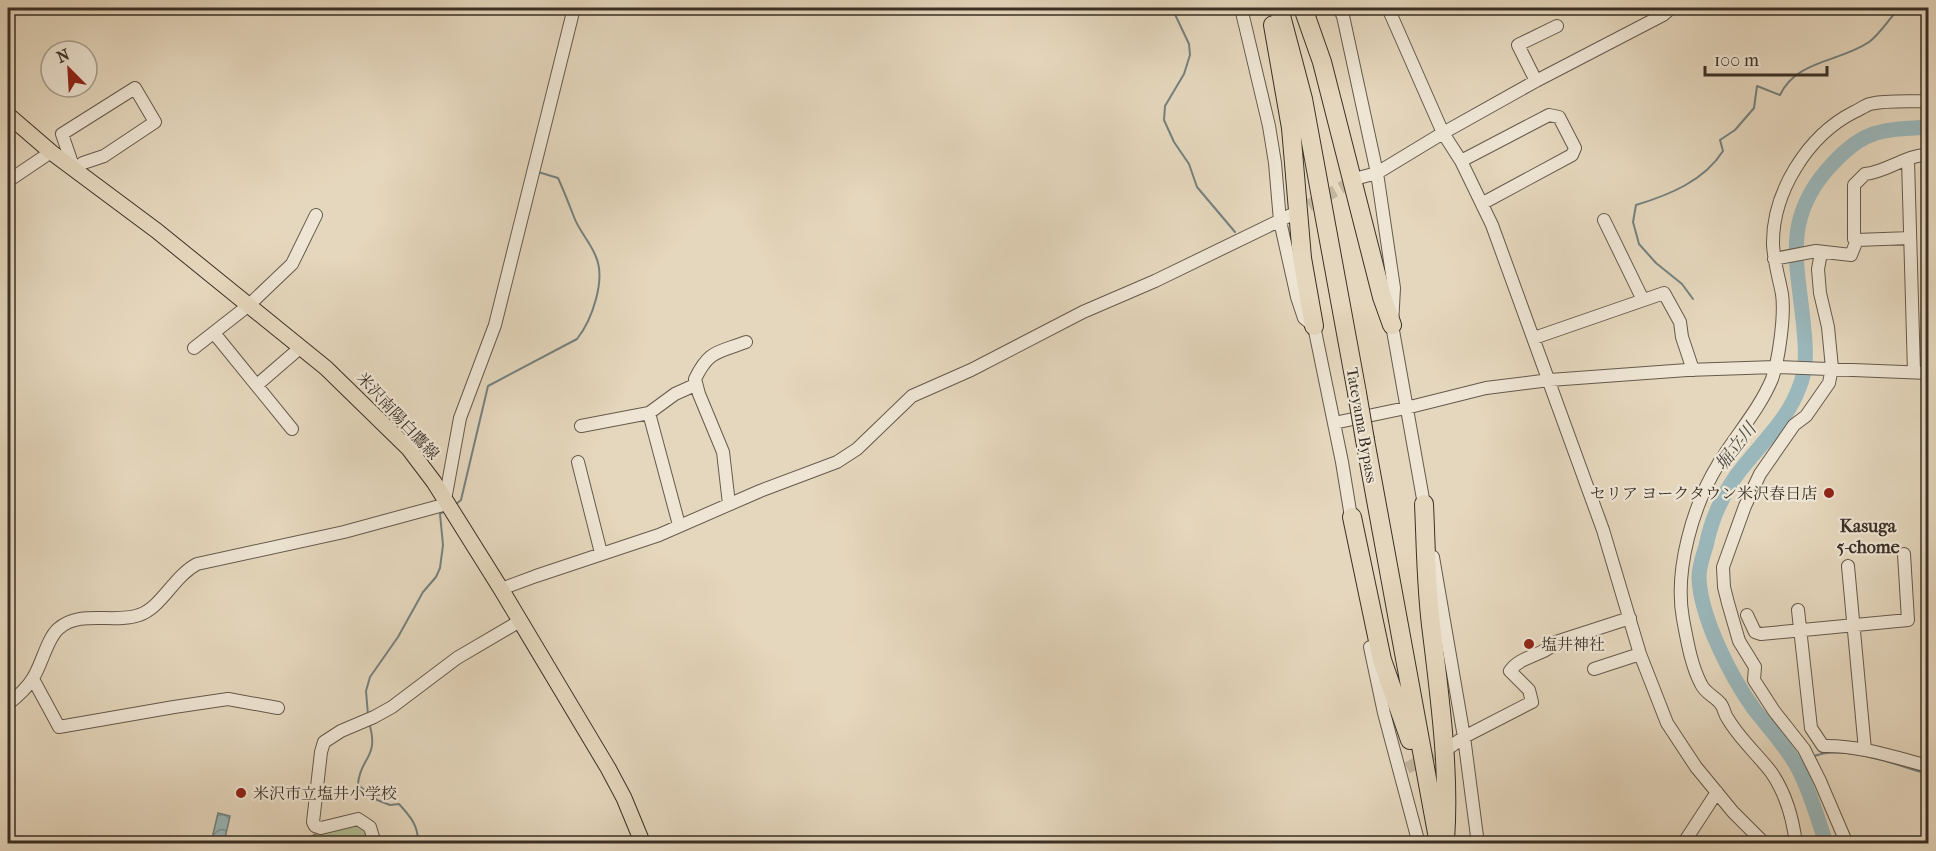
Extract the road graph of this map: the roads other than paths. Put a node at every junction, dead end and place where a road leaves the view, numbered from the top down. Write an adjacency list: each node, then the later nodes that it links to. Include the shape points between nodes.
1 (574, 8): 54 (street, via 495,325 460,418)
2 (1241, 8): 26 (street, via 1269,126)
3 (1268, 8): 34 (highway, via 1291,128 1302,258)
4 (1279, 8): 82 (highway, Tateyama Bypass, bridge, via 1303,99)
5 (1303, 8): 33 (highway, via 1322,62)
6 (1339, 8): 19 (street)
7 (1388, 8): 13 (street)
8 (1671, 8): 10 (street)
9 (1557, 26): 10 (street, via 1518,45)
10 (1536, 81): 13 (street)
11 (1929, 101): 30 (street, via 1870,104 1817,140 1787,181 1774,228)
12 (8, 115): 14 (main road, 米沢南陽白鷹線)
13 (1443, 133): 17 (street); 19 (street)
14 (51, 152): 18 (main road, 米沢南陽白鷹線); 21 (street)
15 (1929, 155): 16 (street, via 1920,154)
16 (1908, 160): 27 (street); 28 (street, via 1864,174 1854,185)
17 (1461, 161): 22 (street); 22 (street, via 1549,115 1558,117 1575,148 1572,155)
18 (74, 169): 18 (street, via 62,134 135,88 155,122 104,156); 32 (main road, 米沢南陽白鷹線)
19 (1377, 173): 20 (street); 33 (street, via 1394,288)
20 (1358, 178)
21 (8, 181)
22 (1483, 203): 36 (street)
23 (316, 214): 32 (street, via 292,264)
24 (1292, 215): 26 (street)
25 (1604, 220): 31 (street)
26 (1280, 221): 34 (street, via 1298,297 1305,318); 55 (street, via 912,396 857,449 837,462)
27 (1910, 238): 28 (street); 43 (street)
28 (1857, 240): 29 (street, via 1851,255)
29 (1818, 252): 30 (street); 41 (street, via 1820,294)
30 (1780, 258): 40 (street, via 1783,328)
31 (1643, 300): 36 (street); 42 (street, via 1664,293 1680,322)
32 (249, 305): 35 (street); 38 (main road, 米沢南陽白鷹線)
33 (1392, 325): 48 (street)
34 (1314, 326): 50 (street)
35 (214, 333): 39 (street); 46 (street)
36 (1534, 338): 45 (street)
37 (746, 342): 47 (street, via 705,359)
38 (301, 347): 46 (street); 54 (main road, 米沢南陽白鷹線, via 409,449)
39 (194, 348)
40 (1775, 367): 41 (street); 42 (street); 87 (street, via 1766,391 1706,487 1694,518 1680,580 1682,617 1701,686 1721,704 1727,719 1772,773 1786,802)
41 (1832, 368): 43 (street); 88 (street, via 1829,382 1806,416 1794,425 1760,474 1723,567 1728,603 1739,640 1755,667 1754,680 1803,749)
42 (1693, 370): 45 (street)
43 (1914, 372): 44 (street)
44 (1929, 373)
45 (1550, 380): 48 (street, via 1486,388); 65 (street)
46 (257, 385): 52 (street)
47 (695, 385): 49 (street); 55 (street, via 726,462)
48 (1406, 408): 50 (street); 56 (street)
49 (650, 413): 51 (street); 58 (street)
50 (1334, 423): 57 (street)
51 (581, 426)
52 (292, 429)
53 (578, 462): 59 (street)
54 (446, 502): 62 (main road, 米沢南陽白鷹線); 71 (street, via 344,532 197,564 186,569 148,612 66,623 57,630)
55 (729, 504): 58 (street)
56 (1424, 504): 74 (street); 83 (highway, via 1447,814)
57 (1352, 517): 81 (street, via 1354,555 1376,676 1404,770); 82 (highway, via 1382,660 1405,723)
58 (679, 525): 59 (street)
59 (601, 553): 62 (street)
60 (1904, 554): 67 (street, via 1908,620)
61 (1848, 566): 67 (street)
62 (501, 589): 66 (main road, 米沢南陽白鷹線)
63 (1798, 610): 68 (street)
64 (1747, 615): 68 (street, via 1755,632 1761,634)
65 (1630, 618): 69 (street); 74 (street, via 1556,642 1550,649 1515,664 1510,671 1529,690 1532,702)
66 (520, 621): 79 (street, via 457,658 392,707 324,742 315,826 358,819 370,827); 80 (main road, 米沢南陽白鷹線, via 608,768)
67 (1853, 626): 68 (street); 76 (street)
68 (1800, 631): 76 (street, via 1811,728 1823,746)
69 (1640, 654): 70 (street); 78 (street, via 1667,723)
70 (1594, 669)
71 (33, 679): 72 (street); 73 (street, via 58,727 228,699)
72 (8, 704)
73 (278, 708)
74 (1464, 737): 75 (street); 84 (street)
75 (1450, 747)
76 (1865, 750): 77 (street)
77 (1929, 766)
78 (1717, 792): 85 (street); 86 (street)
79 (375, 843)
80 (643, 843)
81 (1419, 843)
82 (1438, 843)
83 (1445, 843)
84 (1478, 843)
85 (1683, 843)
86 (1765, 843)
87 (1796, 843)
88 (1847, 843)

